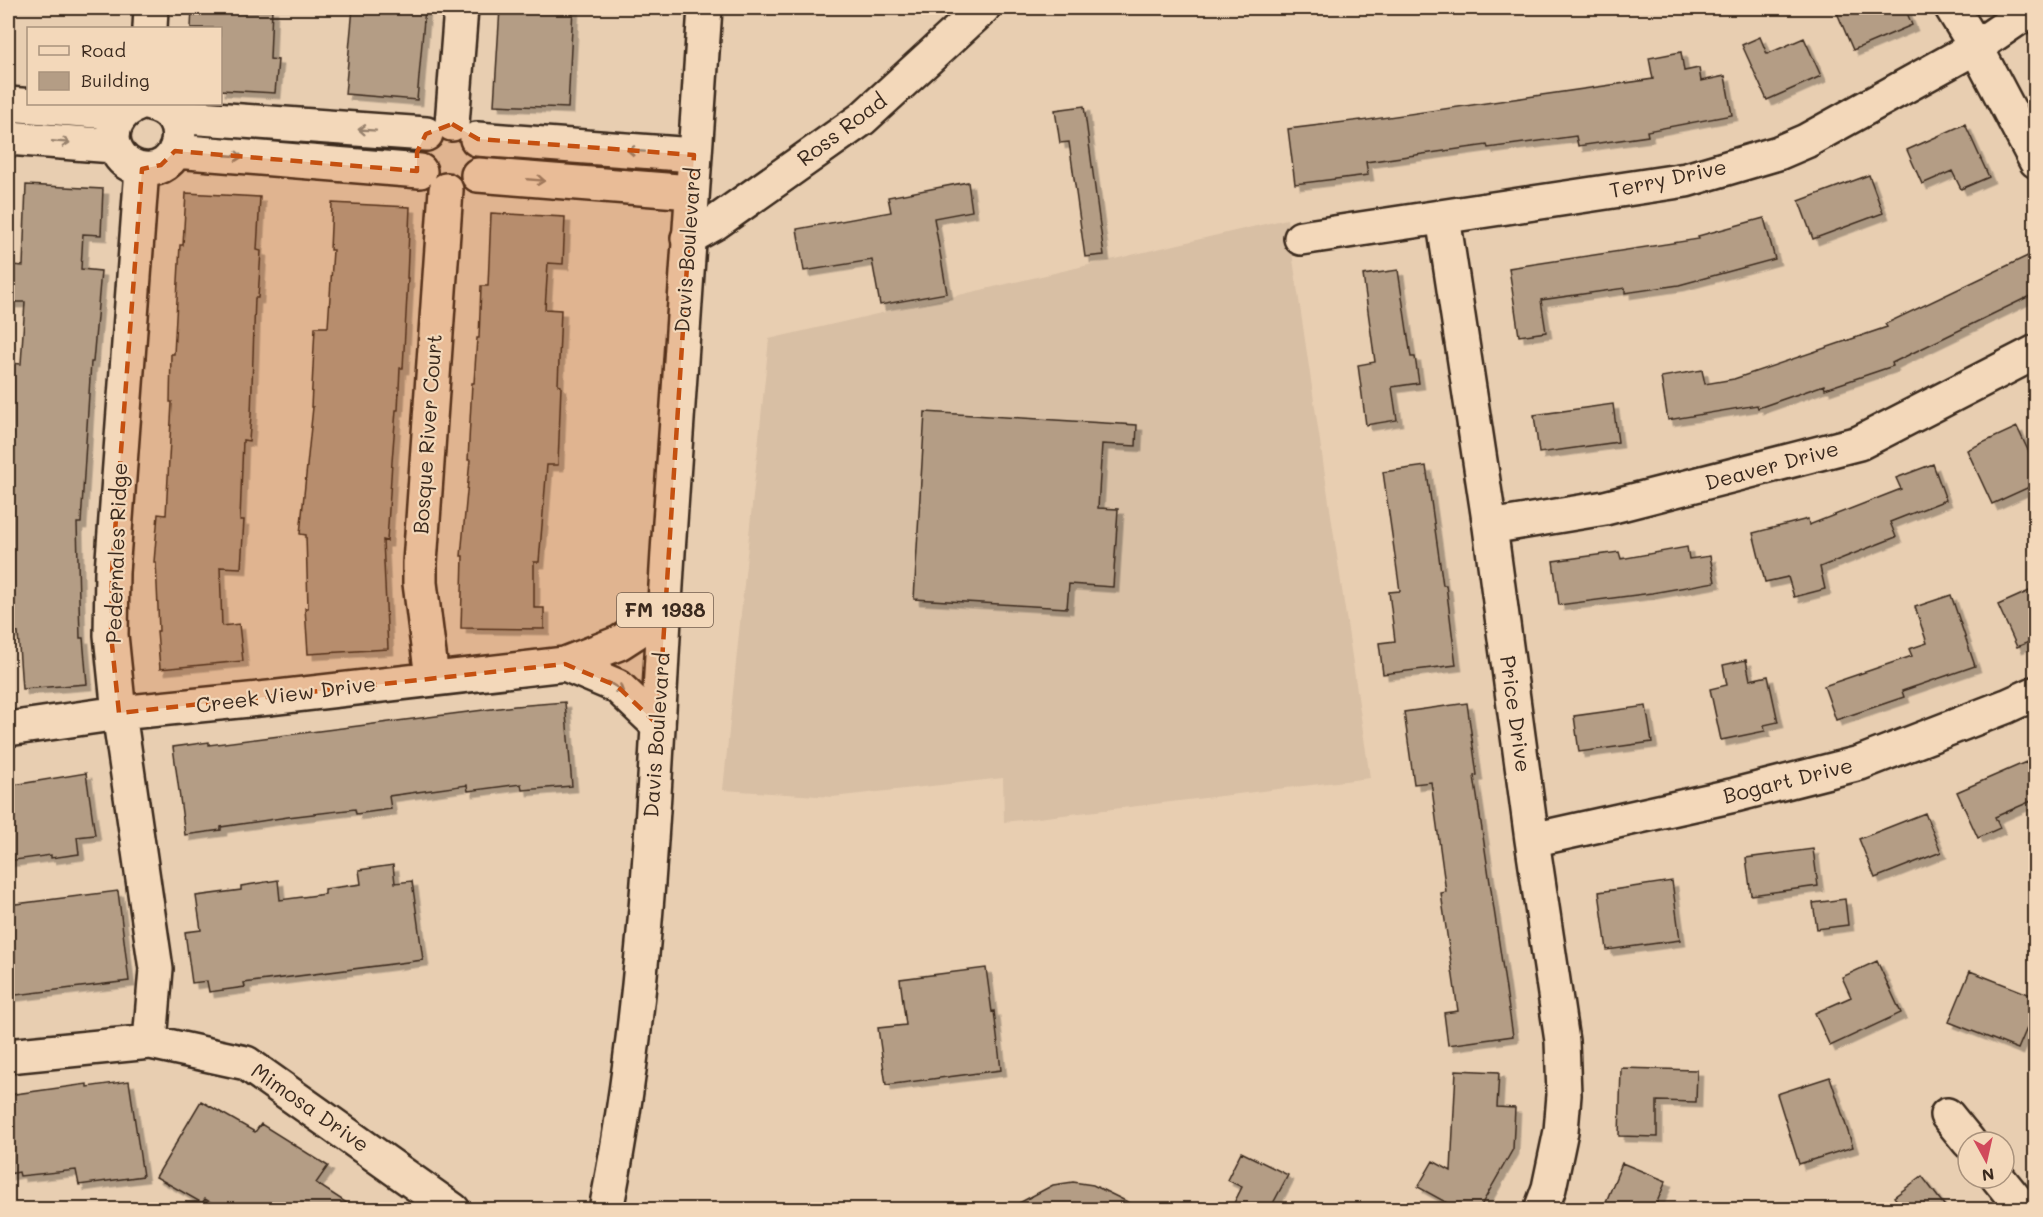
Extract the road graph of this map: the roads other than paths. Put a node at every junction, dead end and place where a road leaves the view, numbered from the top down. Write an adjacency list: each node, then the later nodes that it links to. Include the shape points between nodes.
1 (151, 8): 7 (street)
2 (461, 8): 13 (street)
3 (705, 8): 17 (street, Davis Boulevard / FM 1938)
4 (983, 8): 25 (street, Ross Road, via 862,118)
5 (1952, 8): 8 (street)
6 (2033, 8): 8 (street, Terry Drive)
7 (150, 27)
8 (1976, 47): 18 (street); 24 (street, Terry Drive, via 1778,153 1686,180)
9 (8, 104): 10 (street)
10 (27, 105)
11 (36, 105): 12 (street)
12 (146, 109): 13 (street, one-way to 12); 15 (street, via 114,128); 16 (street, via 176,122 179,137)
13 (452, 132): 17 (street, one-way to 13); 20 (street, via 417,152); 21 (street, via 483,153)
14 (8, 138): 15 (street, one-way to 15)
15 (114, 146): 19 (street, via 128,164)
16 (175, 152): 19 (street, via 161,165); 20 (street, one-way to 20)
17 (694, 155): 23 (street, Davis Boulevard / FM 1938)
18 (2036, 161)
19 (142, 169): 33 (street, Pedernales Ridge, via 112,572 111,635)
20 (420, 171): 22 (street, via 430,184)
21 (478, 175): 22 (street, via 467,186); 23 (street, one-way to 23)
22 (446, 190): 31 (street, Bosque River Court, via 420,563)
23 (691, 192): 25 (street, Davis Boulevard / FM 1938)
24 (1443, 217): 26 (street, Terry Drive); 28 (street, Price Drive)
25 (688, 238): 29 (street, Davis Boulevard / FM 1938)
26 (1301, 238)
27 (2036, 352): 28 (street, Deaver Drive, via 1859,443 1605,508)
28 (1490, 527): 36 (street, Price Drive)
29 (664, 614): 30 (street, Creek View Drive, via 619,643); 34 (street, Davis Boulevard / FM 1938)
30 (565, 664): 31 (street, Creek View Drive); 34 (street, Creek View Drive, one-way to 34, via 617,686)
31 (432, 678): 33 (street, Creek View Drive)
32 (2036, 693): 36 (street, Bogart Drive, via 1860,763)
33 (119, 713): 35 (street, Creek View Drive); 37 (street, Pedernales Ridge, via 156,969)
34 (658, 725): 43 (street, Davis Boulevard / FM 1938, via 632,1047)
35 (8, 729)
36 (1532, 840): 44 (street, Price Drive, via 1562,1041 1564,1095 1561,1131)
37 (150, 1042): 38 (street, Mimosa Drive); 42 (street, Mimosa Drive, via 246,1063)
38 (8, 1056)
39 (1947, 1115): 40 (street)
40 (1959, 1130)
41 (2008, 1190): 45 (street)
42 (453, 1209)
43 (606, 1209)
44 (1541, 1209)
45 (2024, 1209)

